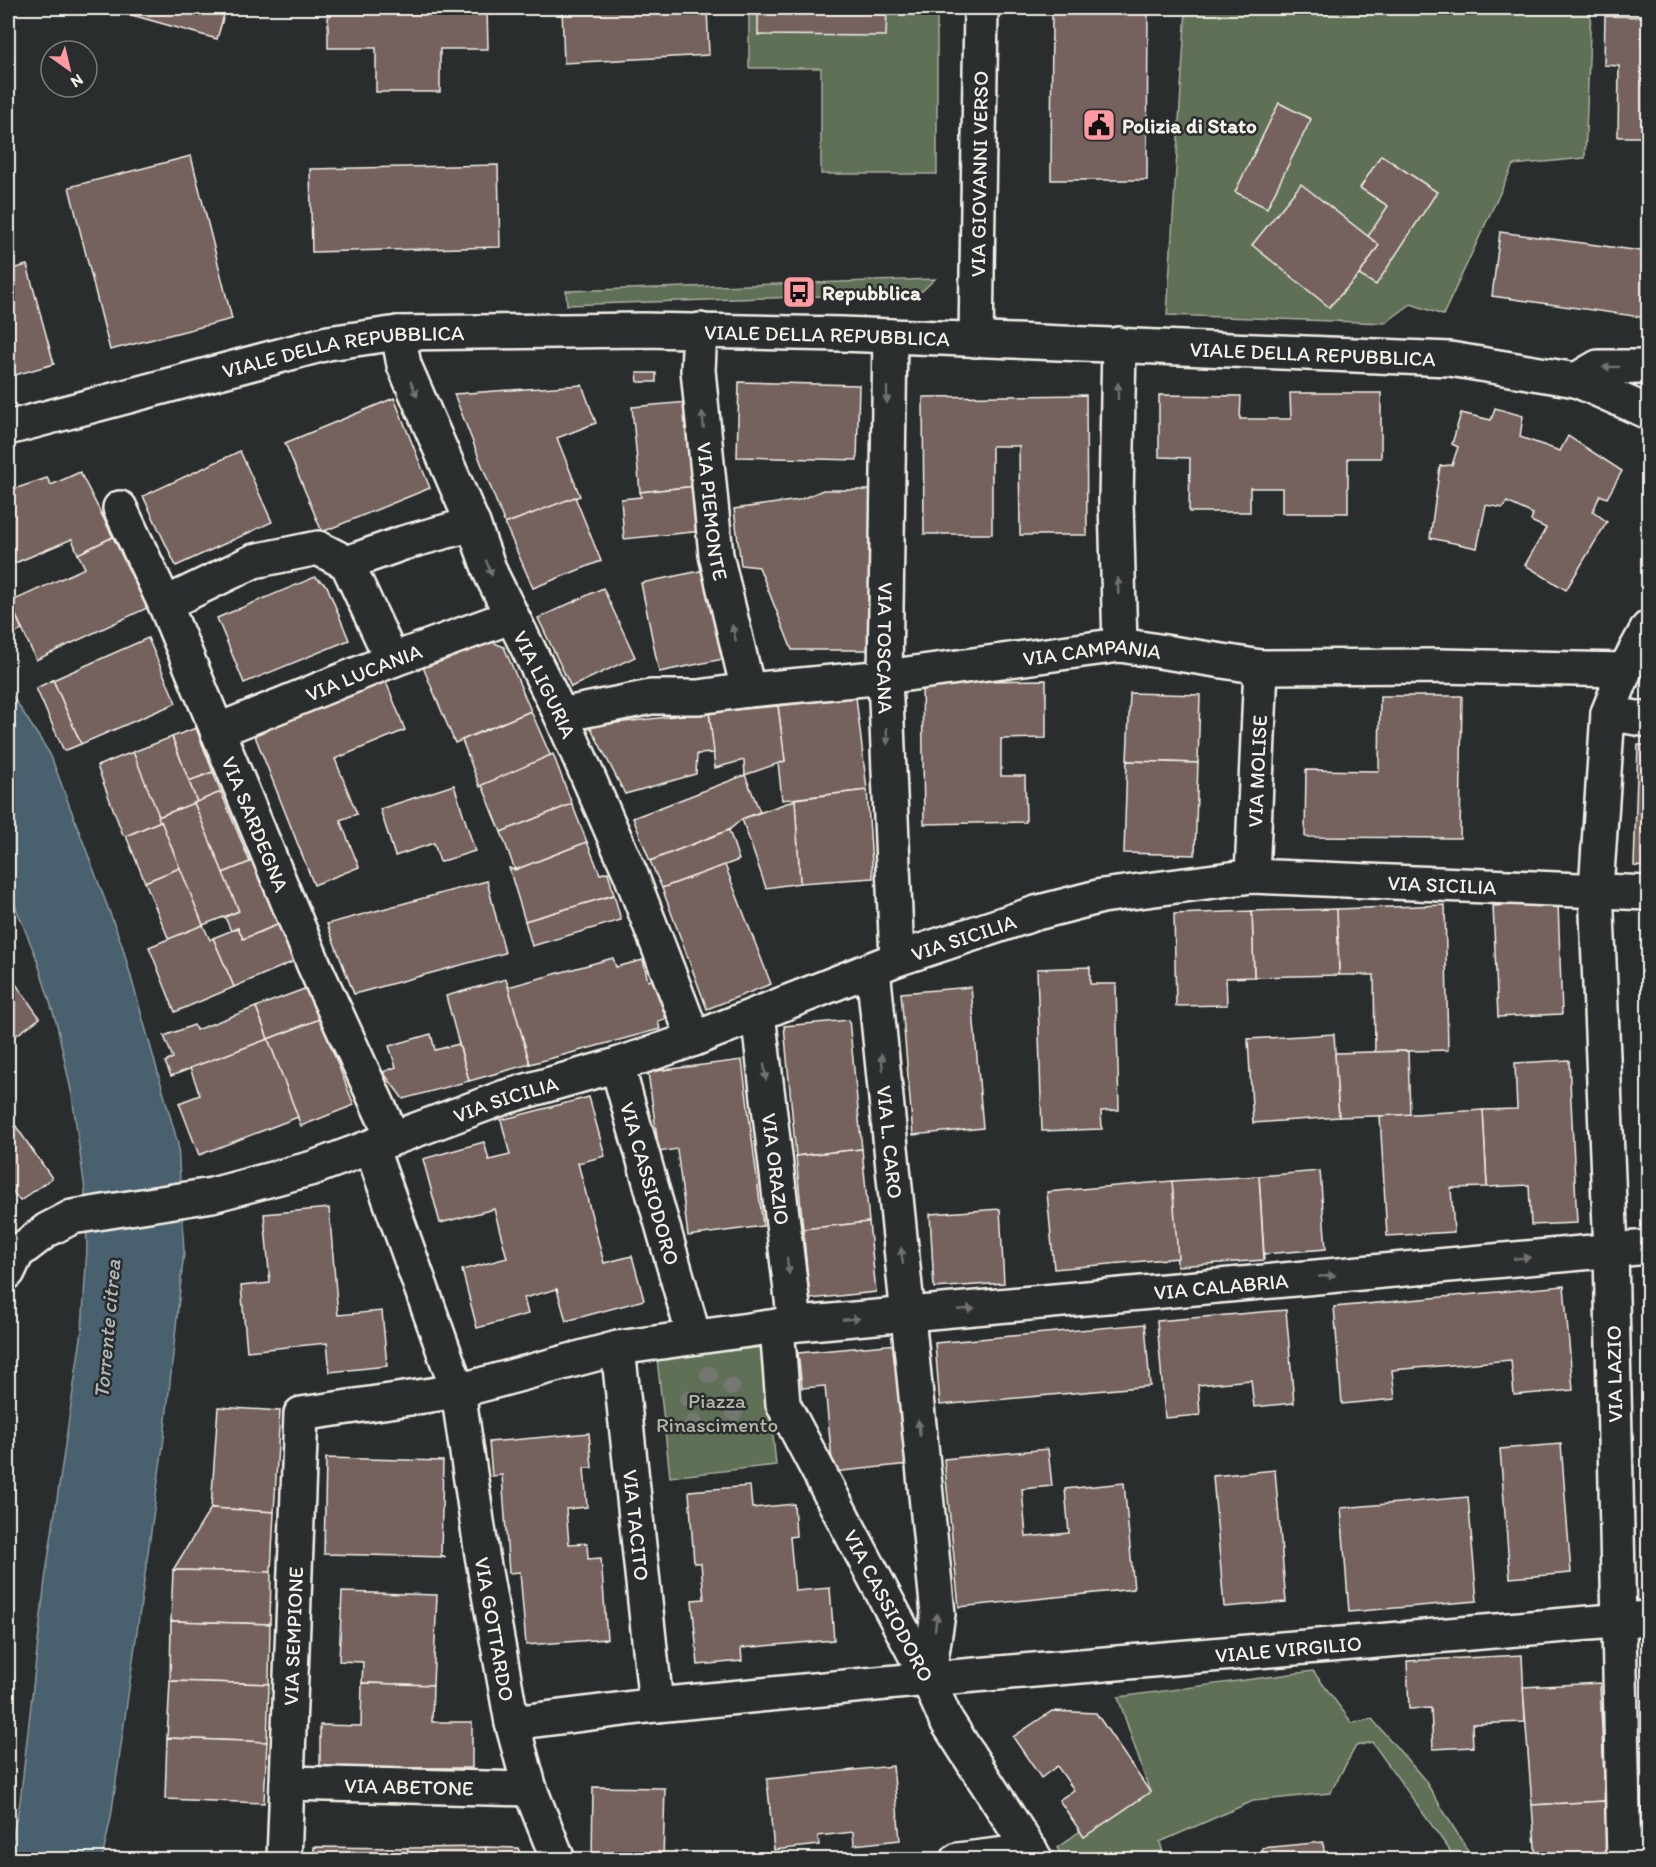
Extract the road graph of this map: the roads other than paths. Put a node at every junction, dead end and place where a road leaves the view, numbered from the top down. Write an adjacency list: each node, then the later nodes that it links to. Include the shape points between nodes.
1 (981, 8): 5 (street, VIA GIOVANNI VERSO)
2 (700, 330): 3 (street, VIALE DELLA REPUBBLICA); 4 (street, VIALE DELLA REPUBBLICA); 22 (street, VIA PIEMONTE, one-way to 2, via 716,555 698,370)
3 (398, 333): 10 (street, VIALE DELLA REPUBBLICA, via 328,343); 12 (street, VIA LIGURIA, one-way to 12, via 404,365)
4 (890, 336): 5 (street, VIALE DELLA REPUBBLICA); 21 (street, VIA TOSCANA, one-way to 21)
5 (976, 340): 6 (street, VIALE DELLA REPUBBLICA)
6 (1119, 344): 8 (street, VIALE DELLA REPUBBLICA, via 1450,359); 17 (street, one-way to 6, via 1116,501)
7 (1648, 367): 8 (street, one-way to 8, via 1598,367)
8 (1576, 380): 9 (street, VIALE DELLA REPUBBLICA)
9 (1648, 412)
10 (8, 428)
11 (120, 508): 14 (street, VIA SARDEGNA)
12 (473, 524): 13 (street); 15 (street, VIA LIGURIA, one-way to 15)
13 (347, 563): 14 (street, via 318,548 254,561); 18 (street)
14 (165, 604): 26 (street, VIA SARDEGNA)
15 (510, 617): 18 (street, VIA LUCANIA); 24 (street, VIA LIGURIA)
16 (1648, 628): 20 (street, VIA LAZIO)
17 (1120, 645): 19 (street, VIA CAMPANIA); 21 (street, VIA CAMPANIA)
18 (392, 660): 26 (street, VIA LUCANIA)
19 (1261, 667): 20 (street, VIA CAMPANIA); 27 (street, VIA MOLISE)
20 (1625, 670): 23 (street, VIA LAZIO)
21 (885, 677): 22 (street, VIA CAMPANIA); 30 (street, VIA TOSCANA, one-way to 30)
22 (748, 690): 24 (street, VIA CAMPANIA, via 699,698 651,697)
23 (1608, 713): 25 (street); 28 (street, VIA LAZIO)
24 (561, 716): 32 (street, VIA LIGURIA, via 631,875)
25 (1648, 720)
26 (217, 731): 34 (street, VIA SARDEGNA)
27 (1252, 876): 28 (street, VIA SICILIA); 30 (street, VIA SICILIA, via 1102,896 1036,913)
28 (1596, 889): 29 (street, VIA SICILIA); 36 (street, VIA LAZIO)
29 (1648, 893)
30 (885, 964): 31 (street, VIA SICILIA); 38 (street, VIA L. CARO, one-way to 30)
31 (758, 1014): 32 (street, VIA SICILIA); 39 (street, VIA ORAZIO, one-way to 39)
32 (694, 1039): 33 (street, VIA SICILIA)
33 (616, 1065): 34 (street, VIA SICILIA, via 505,1097); 40 (street, VIA CASSIODORO)
34 (382, 1142): 37 (street, VIA SICILIA, via 313,1168 212,1195 72,1217 46,1230); 42 (street, VIA GOTTARDO)
35 (1648, 1247): 36 (street, VIA CALABRIA)
36 (1611, 1250): 38 (street, VIA CALABRIA, one-way to 36); 43 (street, VIA LAZIO)
37 (11, 1258)
38 (908, 1314): 39 (street, VIA CALABRIA, one-way to 38); 44 (street, VIA CASSIODORO, one-way to 38, via 938,1614)
39 (786, 1325): 40 (street); 44 (street, VIA CASSIODORO, via 783,1404)
40 (694, 1337): 41 (street)
41 (618, 1347): 42 (street); 45 (street, VIA TACITO)
42 (458, 1390): 46 (street, VIA GOTTARDO); 47 (street, VIA SEMPIONE, via 301,1414)
43 (1634, 1620): 44 (street, VIALE VIRGILIO); 53 (street, VIA LAZIO)
44 (928, 1679): 45 (street, VIALE VIRGILIO); 49 (street, via 945,1718)
45 (656, 1705): 46 (street, VIALE VIRGILIO)
46 (512, 1723): 48 (street, VIA GOTTARDO)
47 (287, 1783): 48 (street, VIA ABETONE); 50 (street, VIA SEMPIONE)
48 (530, 1789): 51 (street, VIA GOTTARDO)
49 (1034, 1856): 52 (street)
50 (284, 1860)
51 (558, 1860)
52 (958, 1860)
53 (1624, 1860)

